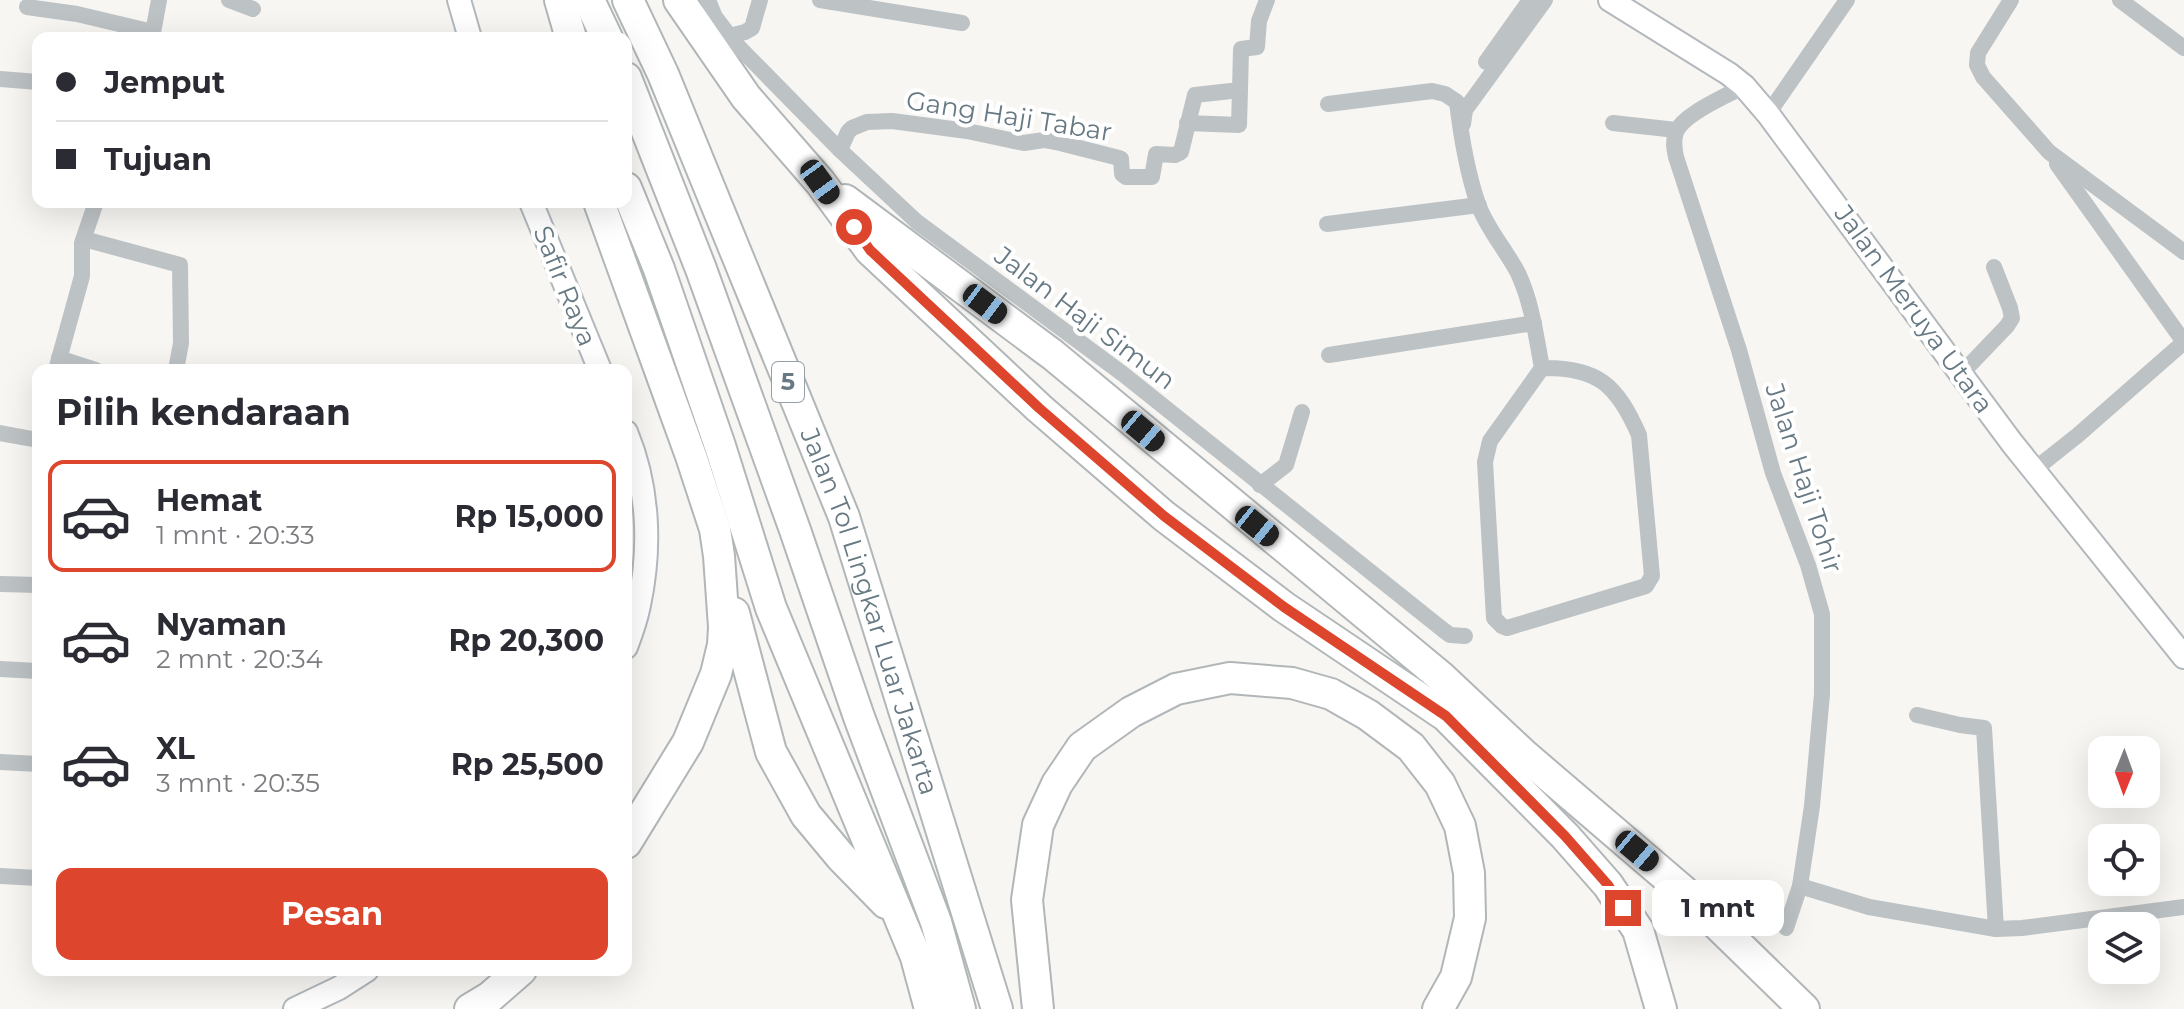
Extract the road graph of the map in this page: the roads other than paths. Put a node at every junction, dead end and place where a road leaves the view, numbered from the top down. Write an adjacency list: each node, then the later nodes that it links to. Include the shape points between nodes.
1 (159, 0): 22 (street)
2 (229, 0): 19 (street)
3 (459, 0): 23 (main road)
4 (560, 0): 24 (highway)
5 (589, 0): 25 (highway)
6 (628, 0): 91 (highway, Jalan Tol Lingkar Luar Jakarta / 5, via 844,517)
7 (679, 0): 41 (highway, via 746,97)
8 (708, 0): 26 (street, Jalan Haji Simun)
9 (760, 0): 26 (street, via 752,28)
10 (820, 0): 20 (street)
11 (1267, 0): 31 (street, via 1259,21 1259,48 1242,49)
12 (1530, 0): 33 (street)
13 (1545, 0): 47 (street, via 1465,110 1463,129 1481,199)
14 (1610, 0): 30 (main road, Jalan Meruya Utara)
15 (1847, 0): 35 (street)
16 (2011, 0): 40 (street, via 1983,41 1977,65)
17 (2120, 0): 27 (street)
18 (27, 7): 21 (street)
19 (253, 9)
20 (962, 23)
21 (141, 32)
22 (153, 32)
23 (468, 32)
24 (569, 32)
25 (604, 32)
26 (730, 36): 39 (street, Jalan Haji Simun)
27 (2184, 48)
28 (0, 79): 29 (street)
29 (32, 82)
30 (1744, 86): 35 (main road, Jalan Meruya Utara); 38 (street)
31 (1240, 90): 36 (street, Gang Haji Tabar, via 1195,95); 36 (street, via 1239,125)
32 (632, 93): 90 (highway, Jalan Tol Lingkar Luar Jakarta / 5, via 706,283 936,922)
33 (1457, 102): 34 (street, via 1432,91); 43 (street)
34 (1328, 104)
35 (1768, 114): 59 (main road, Jalan Meruya Utara)
36 (1187, 123): 39 (street, Gang Haji Tabar, via 1181,152 1156,154 1149,178 1126,177 1119,158 1060,143 1024,143 892,121 852,128)
37 (1613, 123): 38 (street)
38 (1676, 130): 80 (street, Jalan Haji Tohir, via 1676,157 1822,614 1822,694)
39 (840, 150): 65 (street, Jalan Haji Simun, via 917,222 1123,374)
40 (2049, 152): 50 (street); 53 (street)
41 (820, 182): 94 (highway, via 870,250 1164,516 1284,607 1446,716 1608,885 1638,930); 95 (highway, via 1053,355 1440,676 1682,890)
42 (632, 203): 82 (highway, via 715,431 771,608)
43 (1479, 205): 48 (street); 52 (street, via 1518,274)
44 (94, 208): 49 (street)
45 (533, 208): 57 (main road, Safir Raya)
46 (601, 208): 66 (highway, via 691,456)
47 (1493, 217)
48 (1327, 224)
49 (84, 239): 55 (street, via 82,276); 56 (street, via 180,265)
50 (2184, 252)
51 (1994, 267): 59 (street, via 2012,318)
52 (1534, 323): 54 (street); 58 (street)
53 (2184, 342): 64 (street)
54 (1329, 355)
55 (58, 364)
56 (177, 364)
57 (598, 364)
58 (1542, 368): 58 (street, via 1577,370 1600,379 1635,425 1652,578 1646,586 1510,629 1494,618 1485,462 1490,441)
59 (1961, 374): 64 (main road, Jalan Meruya Utara)
60 (1302, 412): 65 (street, via 1286,465)
61 (0, 433): 62 (street)
62 (32, 438)
63 (632, 452): 69 (main road, via 647,524 645,571)
64 (2034, 470): 71 (main road, Jalan Meruya Utara)
65 (1260, 485): 70 (street, Jalan Haji Simun, via 1450,635)
66 (719, 556): 77 (highway, via 724,636 716,674 688,742); 82 (highway, via 771,752 806,815)
67 (0, 584): 68 (street)
68 (32, 585)
69 (632, 629)
70 (1465, 636)
71 (2184, 657)
72 (0, 669): 73 (street)
73 (32, 671)
74 (1917, 715): 84 (street, via 1984,728)
75 (0, 762): 76 (street)
76 (32, 764)
77 (632, 833)
78 (0, 876): 79 (street)
79 (32, 878)
80 (1800, 886): 83 (street, Jalan Haji Tohir); 84 (street, via 1869,907)
81 (2184, 907): 84 (street)
82 (900, 919): 89 (highway)
83 (1786, 928)
84 (1996, 929)
85 (358, 976): 87 (main road)
86 (514, 976): 88 (highway)
87 (295, 1009)
88 (470, 1009)
89 (930, 1009)
90 (960, 1009)
91 (997, 1009)
92 (1038, 1009): 93 (highway, via 1027,900 1038,825 1057,784 1082,747 1131,712 1176,689 1230,678 1292,683 1331,694 1411,747 1440,784 1460,826 1470,918 1456,977)
93 (1438, 1009)
94 (1661, 1009)
95 (1804, 1009)

